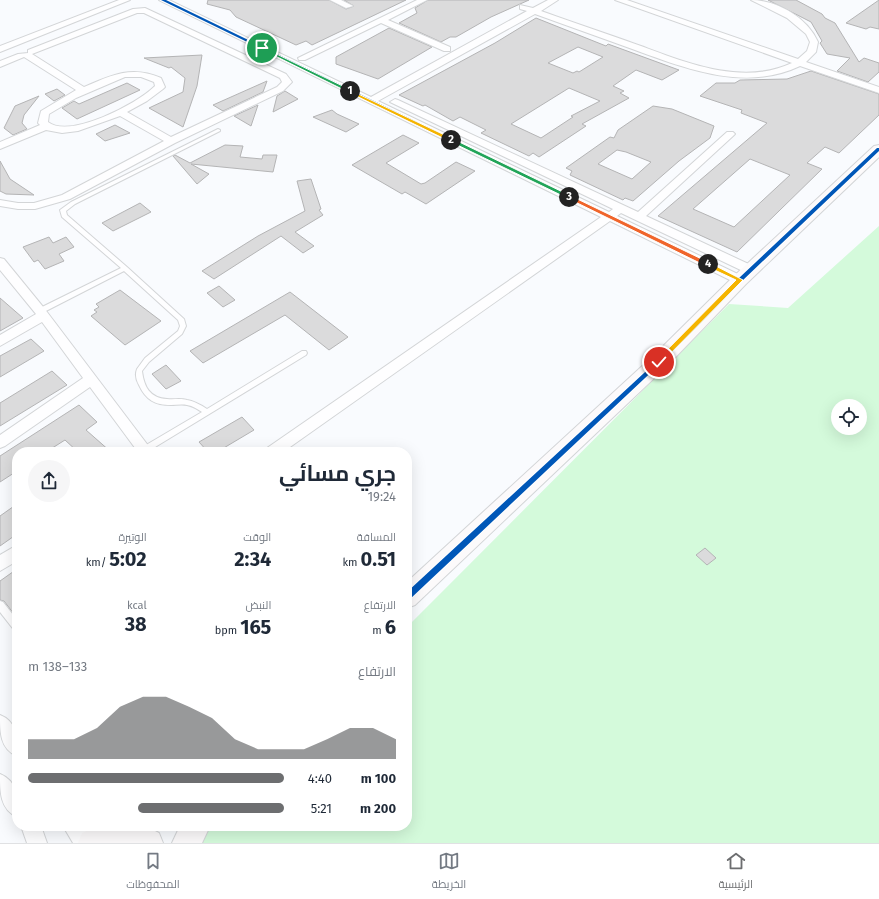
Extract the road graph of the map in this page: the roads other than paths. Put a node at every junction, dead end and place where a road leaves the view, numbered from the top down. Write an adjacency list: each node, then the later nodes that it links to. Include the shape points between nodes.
1 (109, 0): 17 (street)
2 (126, 0): 18 (street)
3 (163, 0): 27 (street)
4 (181, 0): 22 (street)
5 (334, 0): 12 (street)
6 (423, 0): 15 (street)
7 (535, 0): 13 (street)
8 (554, 0): 14 (street)
9 (619, 0): 23 (street)
10 (644, 0): 16 (street)
11 (755, 0): 23 (street, via 780,10 804,25 812,39 813,47)
12 (349, 6)
13 (523, 7): 14 (street); 20 (street)
14 (534, 11): 23 (street, via 696,68 720,73 760,73 790,67); 27 (street)
15 (381, 20): 20 (street); 22 (street)
16 (756, 38)
17 (0, 41)
18 (11, 44): 19 (street); 21 (street)
19 (0, 49)
20 (447, 49): 27 (street)
21 (26, 54): 24 (street); 26 (street); 32 (street, via 136,11 145,10 286,79 287,82 280,89)
22 (302, 58): 27 (street)
23 (800, 62): 25 (street)
24 (0, 64)
25 (879, 90)
26 (84, 91): 28 (street, via 124,74 139,74 158,80 160,87 156,93); 29 (street, via 44,113 42,119)
27 (371, 96): 36 (street); 37 (street)
28 (120, 112): 29 (street, via 70,130 55,130); 32 (street)
29 (46, 126): 33 (street)
30 (218, 130): 40 (lane, via 63,210 64,216)
31 (730, 134): 38 (street)
32 (171, 141): 35 (street, via 66,197 35,206)
33 (0, 146)
34 (879, 149): 41 (street)
35 (0, 203)
36 (620, 208): 37 (street); 38 (street)
37 (609, 216): 41 (street); 50 (street)
38 (639, 217): 41 (street)
39 (0, 263): 42 (street)
40 (125, 268): 42 (lane); 46 (lane, via 181,319 183,326 180,332 147,360 139,371 145,391 153,399 186,402)
41 (745, 275): 53 (street, via 659,362)
42 (42, 313): 43 (street); 45 (street)
43 (0, 341)
44 (304, 353): 46 (lane)
45 (91, 380): 47 (street); 48 (street)
46 (207, 412): 49 (lane)
47 (0, 442)
48 (142, 447)
49 (151, 447)
50 (279, 447)
51 (12, 556): 52 (street)
52 (0, 564)
53 (412, 592)
54 (0, 605): 55 (lane)
55 (12, 621)
56 (0, 724): 57 (street)
57 (12, 740)
58 (0, 784): 59 (street)
59 (12, 800)
60 (33, 831): 65 (street)
61 (77, 831): 66 (street)
62 (125, 831): 67 (street)
63 (130, 831): 68 (street)
64 (193, 831): 69 (street)
65 (37, 843)
66 (85, 843)
67 (92, 843)
68 (149, 843)
69 (186, 843)

